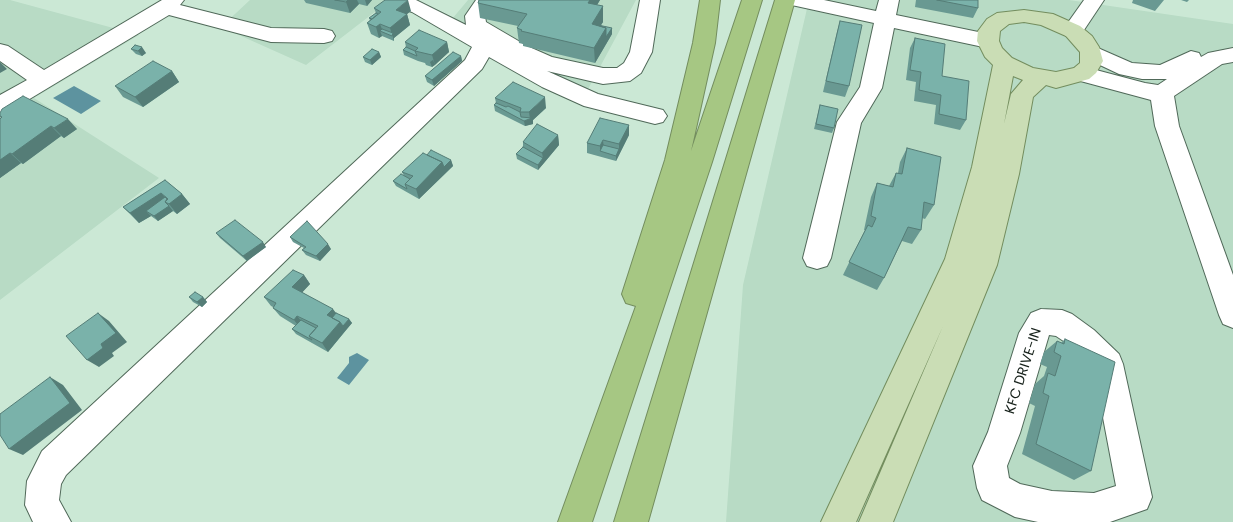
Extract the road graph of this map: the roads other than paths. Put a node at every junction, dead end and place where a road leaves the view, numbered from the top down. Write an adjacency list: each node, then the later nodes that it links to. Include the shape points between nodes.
1 (395, 0): 17 (street, via 419,8)
2 (487, 0): 3 (street, via 475,16 476,25 546,63 603,76 622,76 633,68 641,52)
3 (650, 0)
4 (710, 0): 32 (highway, via 704,43 677,160)
5 (752, 0): 33 (highway, via 700,162)
6 (785, 0): 34 (highway)
7 (794, 0): 12 (street)
8 (1026, 0): 13 (main road)
9 (1094, 0): 14 (street)
10 (170, 4): 15 (street, via 271,35); 24 (street)
11 (1005, 9): 13 (main road); 19 (main road, via 989,31)
12 (887, 10): 19 (street); 28 (street, via 871,88 849,122)
13 (1046, 19): 14 (main road)
14 (1073, 31): 20 (main road)
15 (324, 36)
16 (1233, 42): 20 (street, via 1207,47 1174,70 1160,73 1126,69)
17 (484, 45): 27 (street, via 550,82 592,100); 31 (street, via 474,64 54,463 44,481 42,505)
18 (0, 51): 24 (street)
19 (996, 52): 23 (main road, via 1015,69); 35 (main road, via 984,167 959,259)
20 (1091, 52): 22 (main road, via 1092,61)
21 (1233, 55): 25 (street, via 1216,58)
22 (1081, 74): 23 (main road, via 1070,78); 25 (street)
23 (1040, 78): 36 (main road, via 1022,94 983,265)
24 (44, 80): 26 (street)
25 (1162, 93): 29 (street, via 1167,126)
26 (0, 106)
27 (654, 116)
28 (817, 258)
29 (1233, 315)
30 (1135, 497): 30 (street, KFC DRIVE-IN, via 1108,364 1084,339 1062,323 1041,322 1034,333 1004,433 990,466 994,488 1015,500 1052,508 1094,510)
31 (54, 522)
32 (565, 522)
33 (575, 522)
34 (632, 522)
35 (838, 522)
36 (876, 522)

